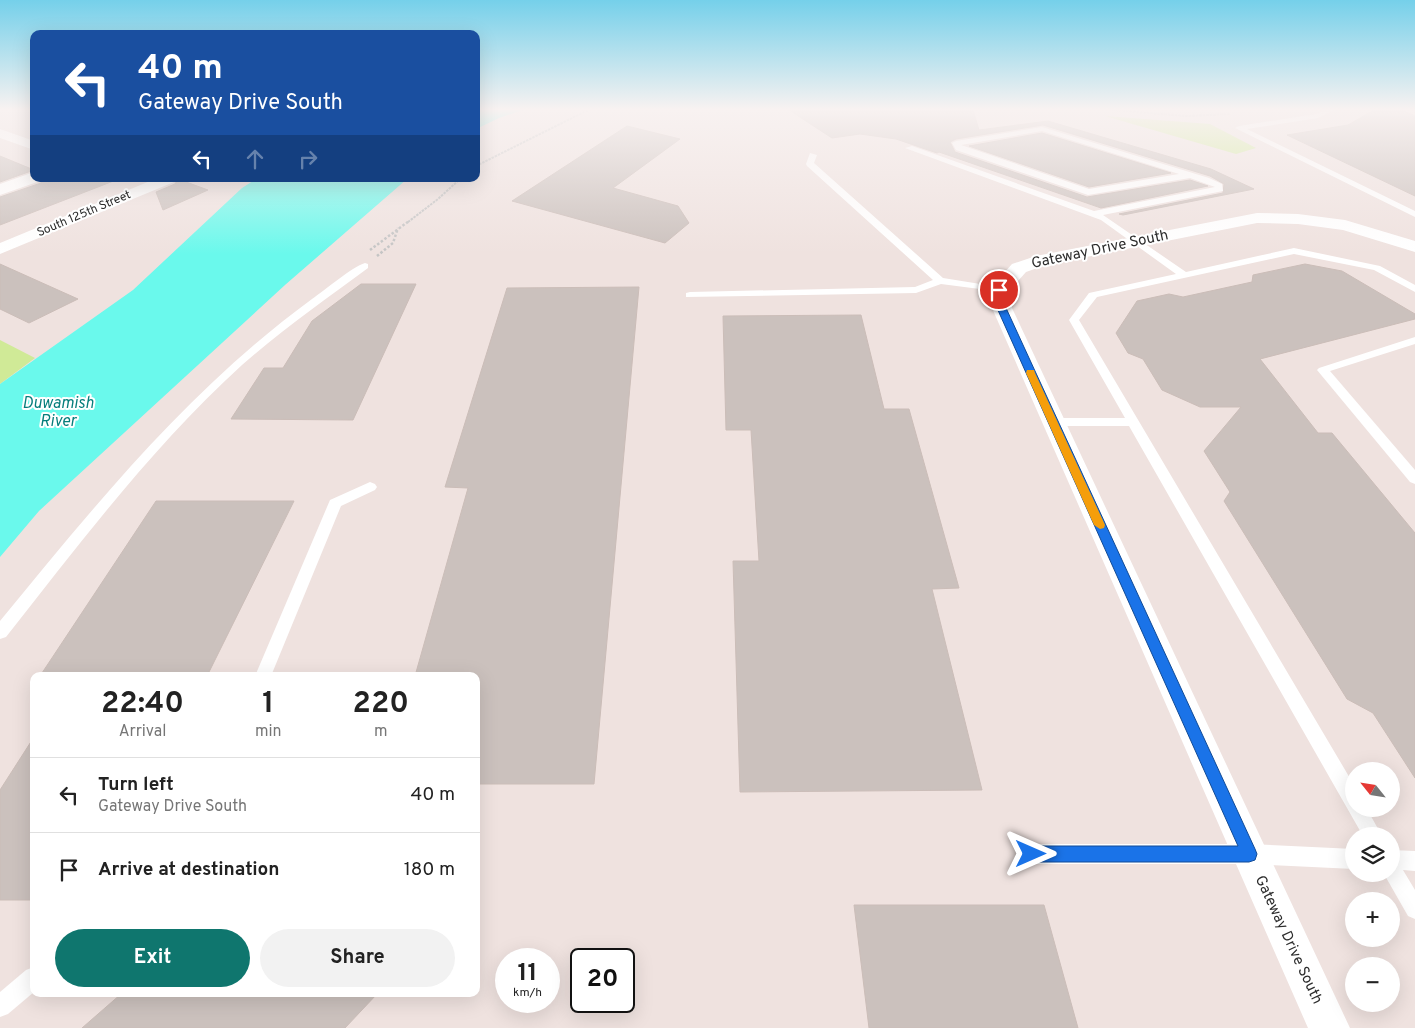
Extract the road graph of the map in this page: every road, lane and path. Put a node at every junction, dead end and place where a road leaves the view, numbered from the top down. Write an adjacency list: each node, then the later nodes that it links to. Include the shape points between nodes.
1 (492, 158): 7 (path)
2 (812, 158): 20 (lane, via 810,164)
3 (937, 158): 13 (lane)
4 (988, 158): 8 (lane, via 1088,192)
5 (1135, 158): 8 (lane)
6 (1300, 158): 14 (lane)
7 (480, 164)
8 (1190, 175): 13 (lane, via 1220,189)
9 (30, 179): 12 (street)
10 (161, 182): 17 (street, South 125th Street)
11 (457, 182): 18 (path, via 398,228 393,243)
12 (0, 190)
13 (1093, 214): 15 (lane)
14 (1415, 214)
15 (1136, 241): 16 (street, Gateway Drive South, via 1257,218 1272,218 1345,225); 19 (lane); 22 (street, Gateway Drive South, via 1042,260 1019,268)
16 (1415, 247)
17 (0, 249)
18 (365, 266): 29 (lane, via 283,326 222,378 108,501)
19 (1184, 275): 21 (lane, via 1294,251 1377,268); 26 (lane, via 1093,295 1074,320)
20 (940, 282): 22 (lane); 23 (lane, via 916,290)
21 (1415, 289)
22 (999, 290): 25 (street, Gateway Drive South, via 1002,308)
23 (690, 295)
24 (1415, 340): 27 (lane, via 1323,370)
25 (1053, 422): 26 (lane); 33 (street, Gateway Drive South)
26 (1133, 422): 31 (lane)
27 (1415, 479)
28 (370, 487): 30 (lane, via 335,503)
29 (0, 632)
30 (265, 672)
31 (1345, 787)
32 (1031, 854): 33 (lane)
33 (1249, 854): 34 (lane); 41 (street, Gateway Drive South)
34 (1345, 859)
35 (1400, 860): 36 (lane)
36 (1415, 860)
37 (1399, 882): 38 (lane)
38 (1415, 909)
39 (30, 981): 40 (lane)
40 (0, 1006)
41 (1329, 1028)

